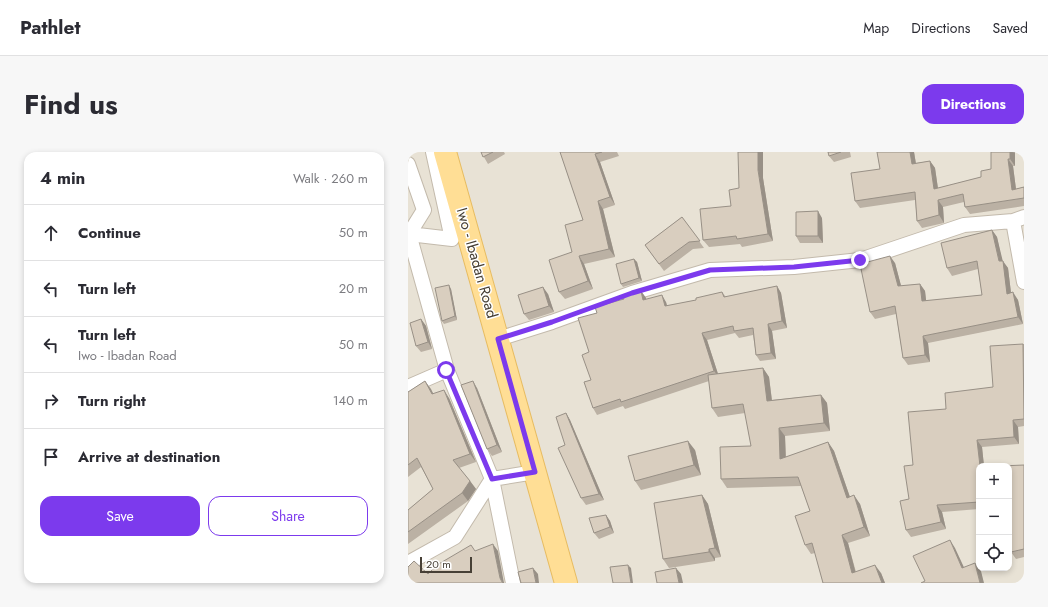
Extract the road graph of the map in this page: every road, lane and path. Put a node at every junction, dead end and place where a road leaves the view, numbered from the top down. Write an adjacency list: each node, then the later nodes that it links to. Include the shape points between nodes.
1 (432, 152): 5 (street, via 452,239)
2 (445, 152): 7 (main road, Iwo - Ibadan Road)
3 (408, 164): 5 (street, via 424,210)
4 (1018, 219): 6 (street); 7 (street, via 964,225 860,260 794,267 710,270 632,293)
5 (409, 234): 8 (street)
6 (1024, 282)
7 (498, 339): 10 (main road, Iwo - Ibadan Road)
8 (446, 370): 9 (street); 11 (street)
9 (408, 387)
10 (535, 472): 11 (street); 14 (main road, Iwo - Ibadan Road)
11 (492, 479): 12 (street, via 456,537); 13 (street)
12 (408, 563)
13 (513, 583)
14 (566, 583)

